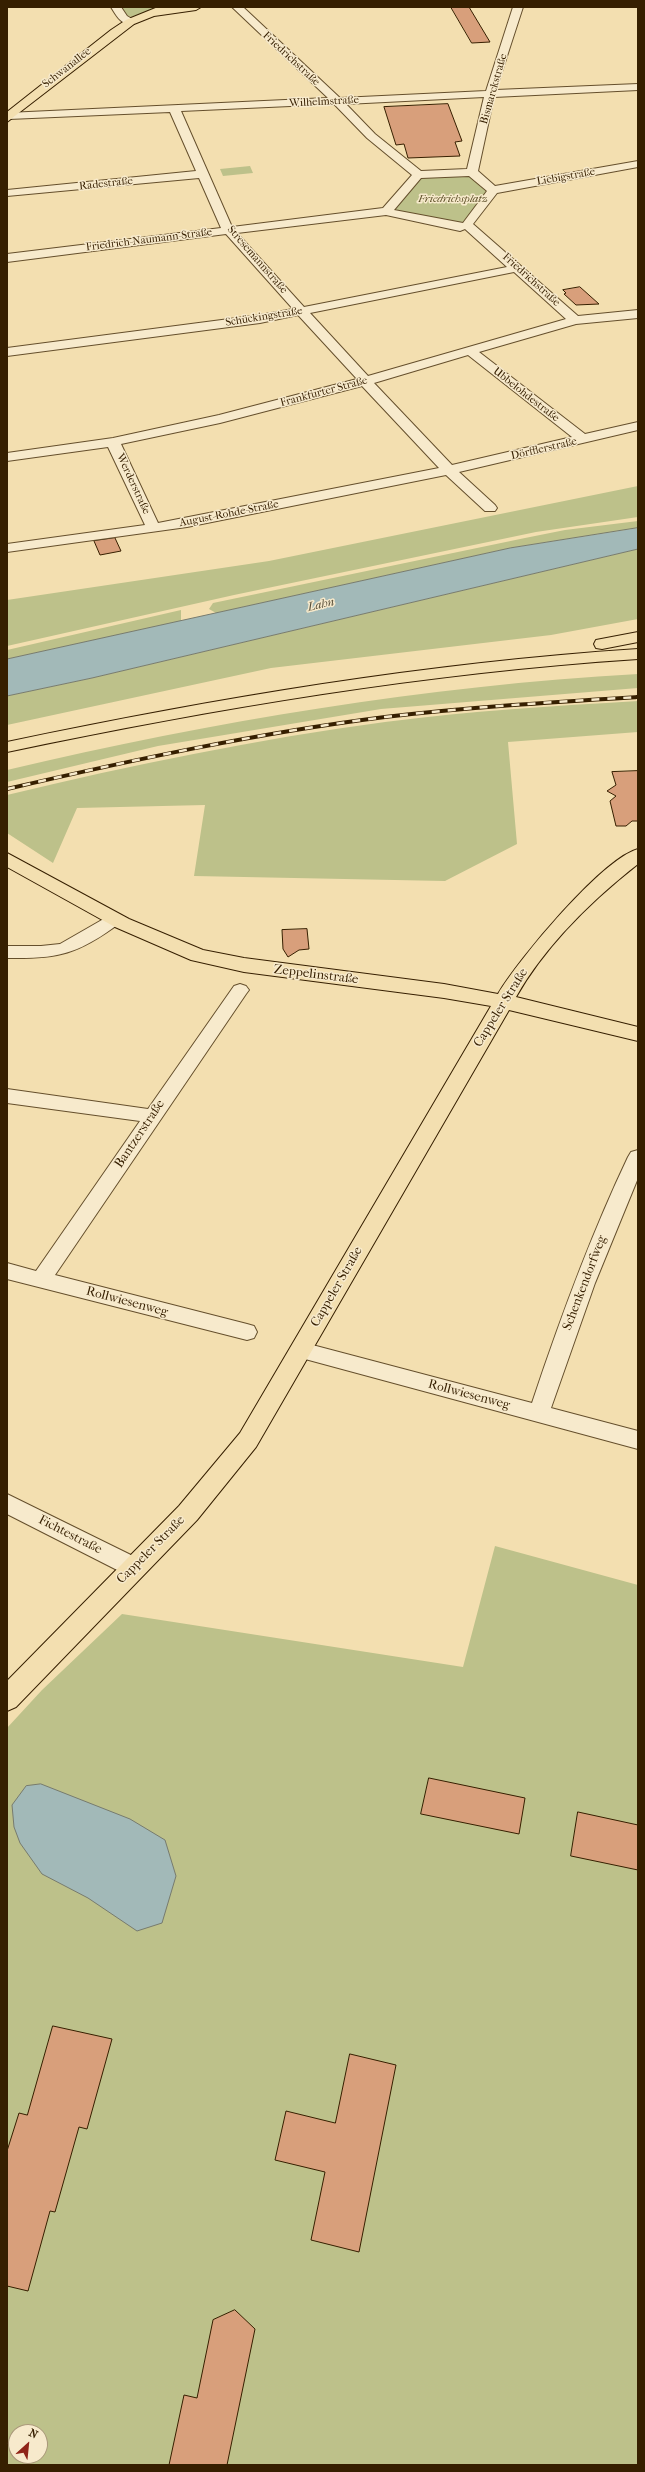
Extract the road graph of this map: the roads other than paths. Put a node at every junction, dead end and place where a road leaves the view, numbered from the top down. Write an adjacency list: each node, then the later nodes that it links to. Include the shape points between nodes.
1 (116, 7): 7 (street, via 123,18)
2 (168, 7): 6 (main road)
3 (191, 7): 6 (main road)
4 (236, 7): 10 (street, Friedrichstraße)
5 (518, 7): 9 (street, Bismarckstraße)
6 (149, 14): 7 (main road, Schwanallee)
7 (130, 22): 12 (main road, Schwanallee, via 82,56)
8 (638, 87): 9 (street, Wilhelmstraße)
9 (490, 95): 10 (street, Wilhelmstraße); 14 (street, Bismarckstraße)
10 (337, 101): 11 (street, Wilhelmstraße); 16 (street, Friedrichstraße, via 371,136)
11 (175, 110): 12 (street, Wilhelmstraße); 15 (street, Stresemannstraße)
12 (8, 117)
13 (638, 164): 17 (street, Liebigstraße)
14 (472, 172): 16 (street); 17 (street)
15 (204, 174): 18 (street, Radestraße); 21 (street, Stresemannstraße)
16 (418, 175): 19 (street)
17 (493, 190): 20 (street)
18 (7, 193)
19 (387, 211): 20 (street, via 460,227); 21 (street, Friedrich-Naumann-Straße)
20 (467, 225): 23 (street, Friedrichstraße)
21 (228, 230): 22 (street, Friedrich-Naumann-Straße); 24 (street, Stresemannstraße)
22 (7, 258)
23 (518, 268): 24 (street, Schückingstraße); 26 (street, Friedrichstraße)
24 (302, 311): 28 (street, Schückingstraße, via 260,319); 29 (street, Stresemannstraße)
25 (638, 314): 26 (street, Frankfurter Straße)
26 (575, 320): 27 (street, Frankfurter Straße)
27 (469, 350): 29 (street, Frankfurter Straße); 31 (street, Ubbelohdestraße)
28 (7, 352)
29 (365, 381): 32 (street, Frankfurter Straße, via 220,419); 34 (street, Stresemannstraße)
30 (638, 426): 31 (street, Dörfflerstraße)
31 (584, 440): 34 (street, Dörfflerstraße)
32 (113, 442): 33 (street, Frankfurter Straße); 36 (street, Werderstraße)
33 (7, 457)
34 (449, 470): 35 (street, Stresemannstraße); 36 (street, August-Rohde-Straße, via 187,523)
35 (490, 508)
36 (153, 526): 37 (street, August-Rohde-Straße)
37 (7, 548)
38 (638, 637): 40 (main road)
39 (638, 654): 40 (main road)
40 (503, 664): 42 (main road, via 387,677 235,701)
41 (638, 667): 43 (main road, via 471,682 315,702 169,727)
42 (7, 748)
43 (7, 761)
44 (638, 855): 49 (main road, Cappeler Straße, via 567,916 517,978)
45 (7, 859): 46 (main road, Zeppelinstraße)
46 (114, 919): 47 (street, via 88,938 62,951); 49 (main road, Zeppelinstraße, via 180,948 226,962 444,991)
47 (7, 952)
48 (240, 990): 52 (street, Bantzerstraße)
49 (502, 1002): 50 (main road, Zeppelinstraße); 57 (main road, Cappeler Straße)
50 (638, 1034)
51 (7, 1096): 52 (street)
52 (152, 1116): 55 (street, Bantzerstraße)
53 (638, 1157): 58 (street, Schenkendorfweg, via 616,1202 573,1312)
54 (7, 1271): 55 (street, Rollwiesenweg)
55 (41, 1279): 56 (street, Rollwiesenweg)
56 (247, 1332)
57 (300, 1350): 58 (street, Rollwiesenweg); 61 (main road, Cappeler Straße, via 248,1440 188,1513)
58 (539, 1413): 59 (street, Rollwiesenweg)
59 (638, 1440)
60 (7, 1503): 61 (street, Fichtestraße)
61 (133, 1567): 62 (main road, Cappeler Straße)
62 (7, 1699)

